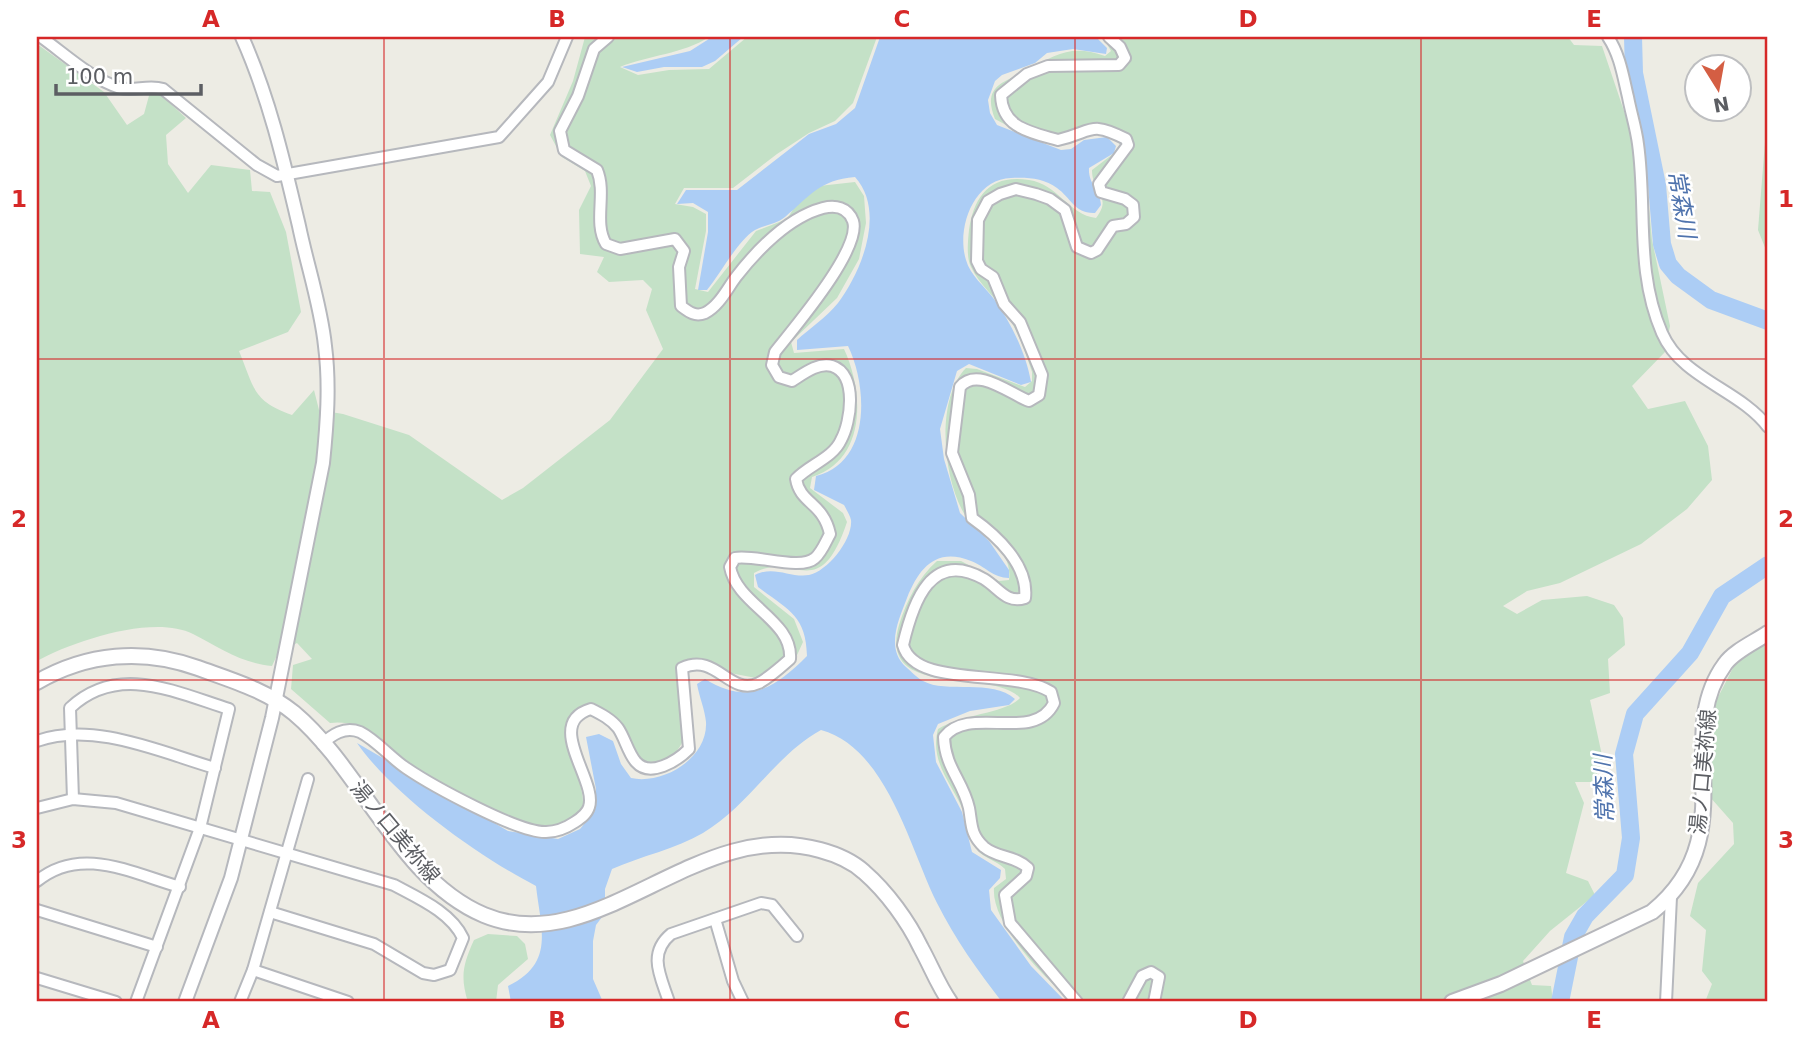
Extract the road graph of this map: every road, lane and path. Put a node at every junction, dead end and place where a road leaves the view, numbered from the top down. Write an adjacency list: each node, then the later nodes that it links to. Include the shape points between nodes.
1 (41, 37): 7 (street, via 119,88 163,89 257,165 277,176)
2 (242, 37): 7 (street, via 270,109)
3 (567, 37): 7 (street, via 548,82 499,137)
4 (608, 37): 14 (street, via 594,49 559,140 564,150 597,170 602,192 600,225 606,244 620,249 675,239 680,243 684,251 679,267 681,306 693,315 715,307 764,247 813,211 833,205 846,210 853,222 853,237 839,265 775,352 772,365 779,377 792,381 830,365 841,371 848,385 850,400 842,439 834,452 796,479 798,490 822,512 830,534 807,563 746,556 735,558 730,567 740,590 786,636 790,659 758,684 735,684 708,665 694,663 682,668 689,749 680,759 657,768 636,762 607,717 591,709 579,713 573,722 574,745 590,805 585,815 564,829 544,832 505,820 407,769 360,732 334,733)
5 (1109, 37): 41 (street, via 1120,47 1123,62 1108,68 1048,66 1011,84 1001,95 1002,108 1018,127 1058,140 1096,127 1126,139 1128,145 1099,184 1101,192 1133,205 1134,216 1126,224 1113,226 1091,253 1077,247 1065,210 1036,194 1016,189 1000,194 988,201 978,220 977,261 993,277 1004,304 1020,323 1042,375 1041,387 1039,395 1029,401 988,382 964,382 952,453 969,495 972,517 1001,540 1021,573 1025,598 1009,599 985,579 959,569 944,570 932,577 902,645 905,655 928,671 1025,680 1051,692 1054,703 1048,716 1037,721 962,726 944,737 944,755 969,808 969,824 976,838 987,849 1028,868 1026,876 1005,895 1010,923)
6 (1608, 37): 8 (street, via 1621,65 1638,145 1641,237 1647,282 1662,334 1695,373 1743,402)
7 (287, 174): 11 (street, via 325,344 328,385 323,463)
8 (1768, 427)
9 (1768, 633): 24 (main road, 湯ノ口美祢線, via 1727,661 1710,692 1701,832 1688,874)
10 (37, 682): 11 (main road, 湯ノ口美祢線, via 83,662 141,655 180,662)
11 (277, 701): 14 (main road, 湯ノ口美祢線); 20 (street)
12 (70, 736): 13 (street); 15 (street, via 116,739); 15 (street, via 70,708 76,702 119,683 143,682 229,709); 17 (street)
13 (37, 741)
14 (322, 744): 40 (main road, 湯ノ口美祢線, via 421,869 452,896 484,915 532,923 564,920 611,905 718,853 781,843 836,855 862,870 920,945)
15 (215, 768): 19 (street)
16 (308, 779): 21 (street)
17 (73, 799): 18 (street); 19 (street, via 116,803)
18 (37, 808)
19 (200, 828): 20 (street); 23 (street)
20 (241, 840): 21 (street); 35 (street)
21 (286, 853): 26 (street); 26 (street, via 394,885 434,908 458,927 463,938 450,970 434,975 374,944)
22 (39, 874): 23 (street, via 90,862)
23 (180, 887): 29 (street)
24 (1671, 897): 44 (main road, 湯ノ口美祢線, via 1652,912 1577,948); 45 (street)
25 (37, 910): 29 (street)
26 (270, 912): 30 (street)
27 (715, 919): 28 (street, via 761,903 772,905); 38 (street, via 671,934 661,943 656,953 658,968); 39 (street)
28 (797, 936)
29 (157, 947): 34 (street)
30 (253, 970): 32 (street); 36 (street)
31 (37, 978): 33 (street)
32 (337, 1000): 37 (street)
33 (116, 1002)
34 (136, 1002)
35 (184, 1002)
36 (240, 1002)
37 (348, 1002)
38 (669, 1002)
39 (743, 1002)
40 (950, 1002)
41 (1077, 1002)
42 (1128, 1002): 43 (street, via 1142,976 1151,972 1159,977)
43 (1154, 1002)
44 (1452, 1002)
45 (1666, 1002)

